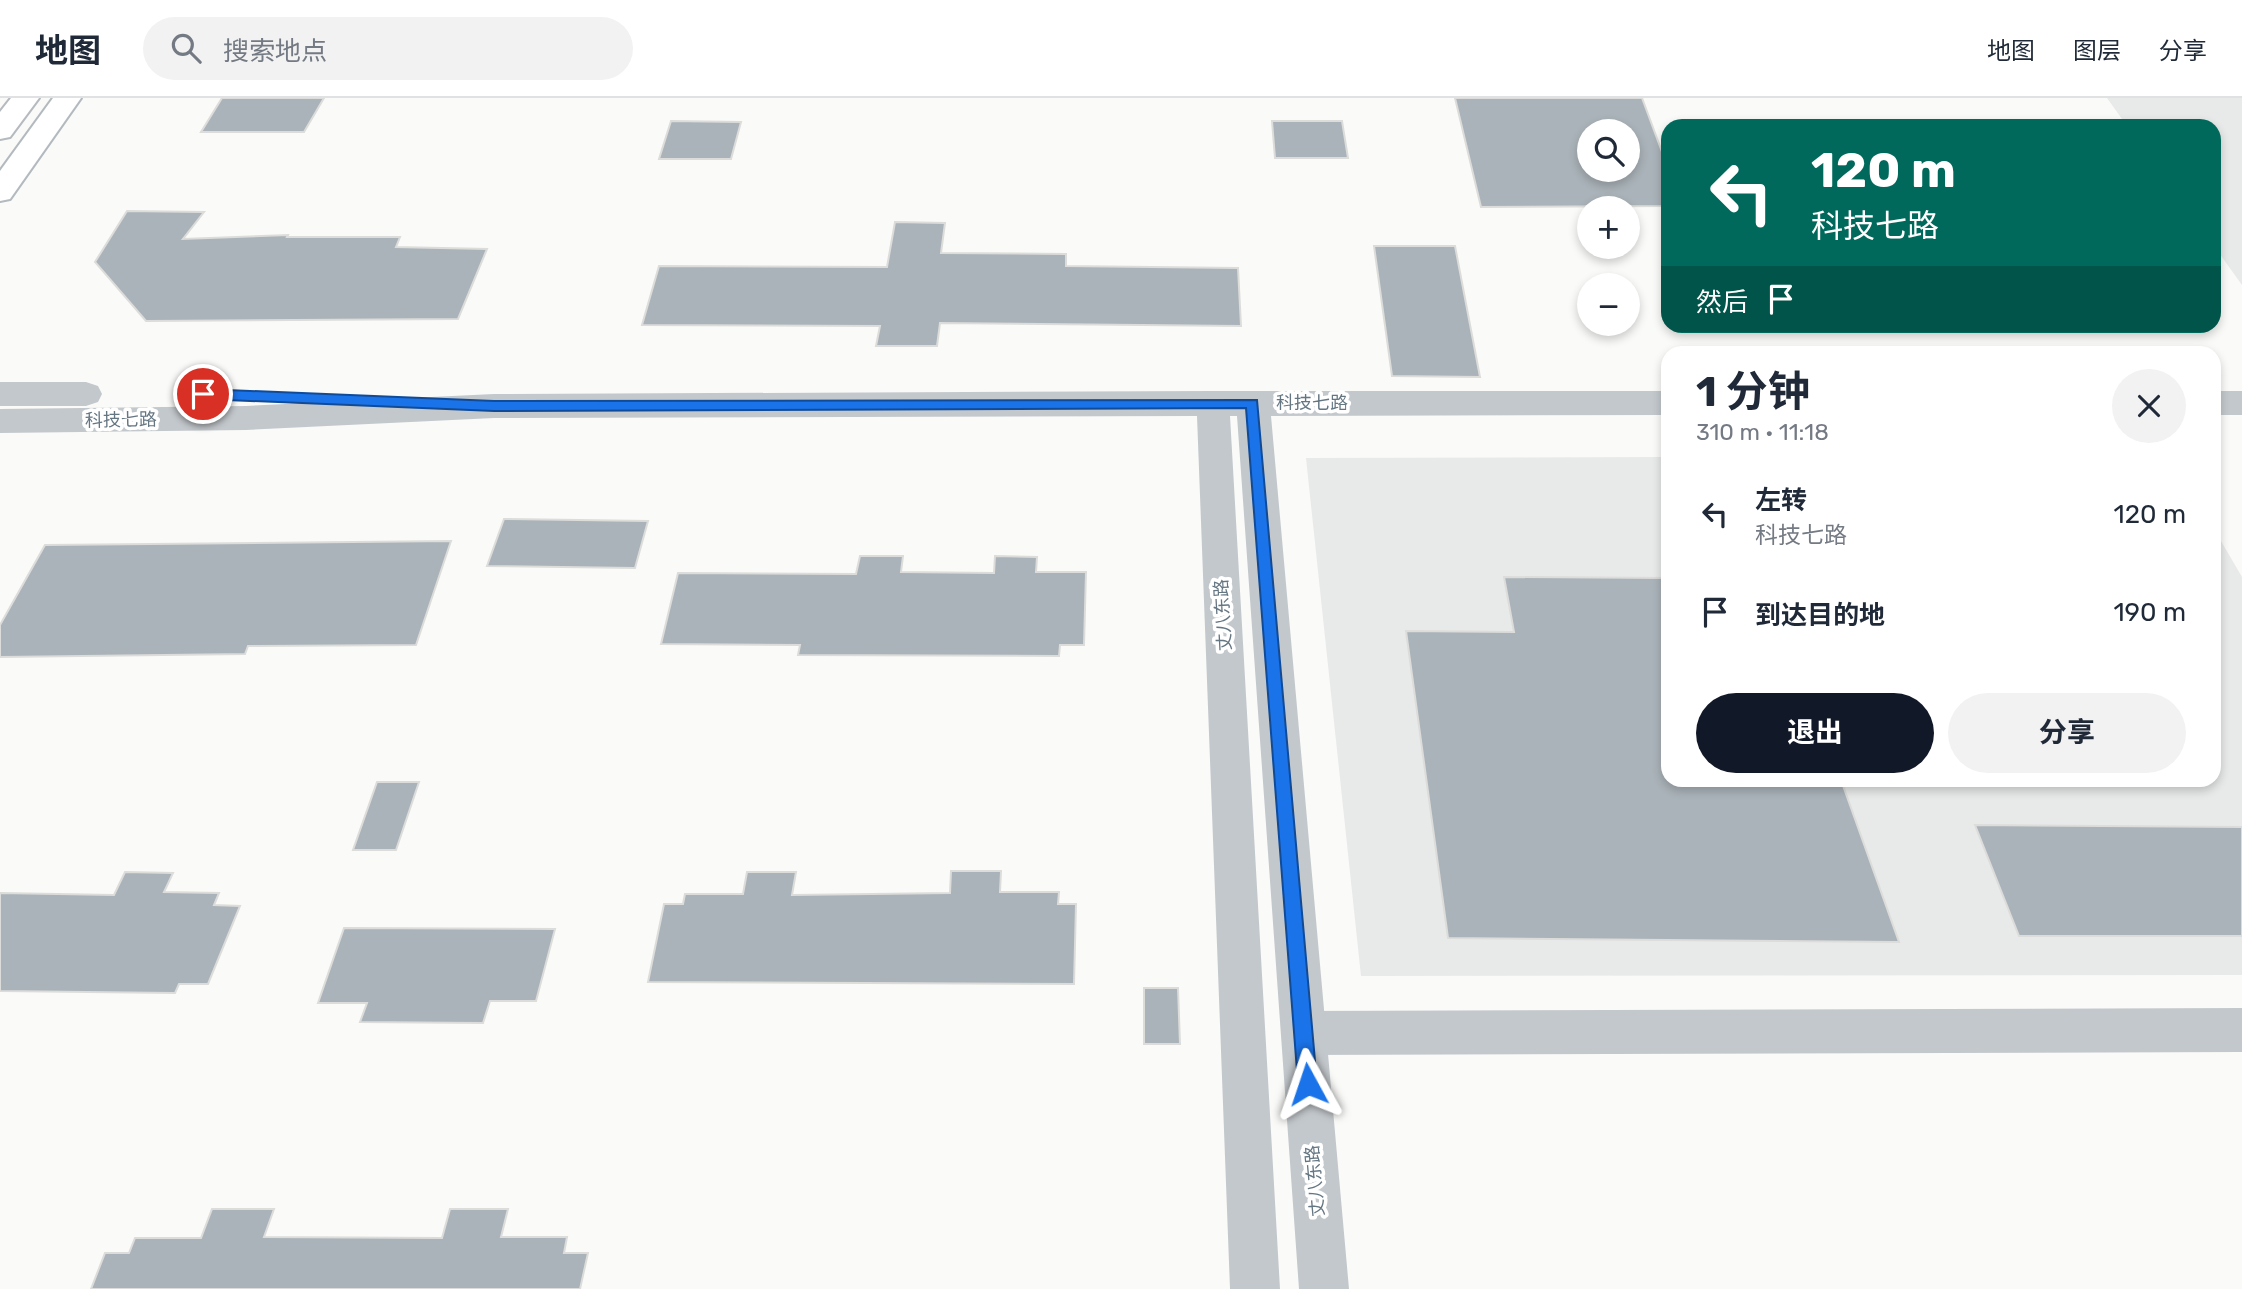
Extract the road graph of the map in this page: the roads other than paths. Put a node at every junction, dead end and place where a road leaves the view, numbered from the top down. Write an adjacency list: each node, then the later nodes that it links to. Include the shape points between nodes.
1 (25, 98): 3 (main road)
2 (66, 98): 4 (main road)
3 (0, 131)
4 (0, 191)
5 (0, 394): 10 (street, 科技七路, via 253,394)
6 (1233, 403): 7 (street, 科技七路); 10 (street, 科技七路); 13 (street, 丈八东路); 14 (street, 丈八东路)
7 (1661, 403)
8 (2221, 403): 9 (street)
9 (2242, 403)
10 (494, 406): 11 (street, 科技七路, via 246,418)
11 (0, 421)
12 (2242, 1030): 13 (street)
13 (1304, 1033): 15 (street, 丈八东路)
14 (1255, 1289)
15 (1324, 1289)

